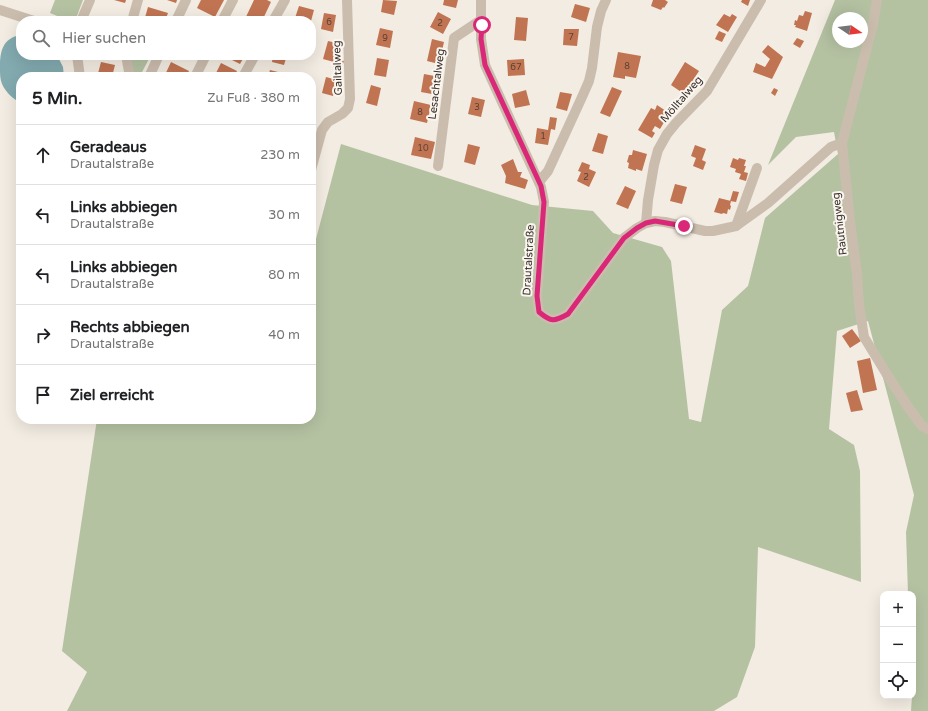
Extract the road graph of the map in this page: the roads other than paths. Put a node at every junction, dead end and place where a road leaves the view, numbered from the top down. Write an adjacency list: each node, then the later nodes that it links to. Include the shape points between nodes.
1 (90, 0): 13 (street)
2 (138, 0): 14 (street)
3 (186, 0): 15 (street)
4 (233, 0): 16 (street)
5 (347, 0): 30 (street, Gailtalweg, via 350,99 348,108 328,122 322,130)
6 (482, 0): 18 (street, Drautalstraße)
7 (606, 0): 33 (street, via 596,27 589,81 548,171)
8 (761, 0): 34 (street, Mölltalweg, via 707,91 666,134 654,165)
9 (878, 0): 29 (street, Rautnigweg)
10 (283, 2): 17 (street)
11 (0, 10): 12 (street)
12 (19, 16)
13 (84, 16)
14 (133, 16)
15 (178, 16)
16 (225, 16)
17 (276, 16)
18 (482, 20): 31 (street, Lesachtalweg, via 454,38); 33 (street, Drautalstraße, via 481,39 485,65)
19 (77, 60): 24 (street)
20 (127, 60): 25 (street)
21 (157, 60): 26 (street)
22 (204, 60): 27 (street)
23 (252, 60): 28 (street)
24 (79, 72)
25 (129, 72)
26 (151, 72)
27 (198, 72)
28 (246, 72)
29 (842, 143): 35 (street, via 831,147 768,203); 36 (street, Rautnigweg, via 864,337 908,407 922,426)
30 (316, 152)
31 (438, 166)
32 (757, 168): 35 (street)
33 (539, 182): 34 (street, Drautalstraße, via 544,202 537,296 539,312 547,319 558,320 568,314 624,238)
34 (646, 223): 35 (street, via 665,222 705,231)
35 (736, 226)
36 (928, 429)

